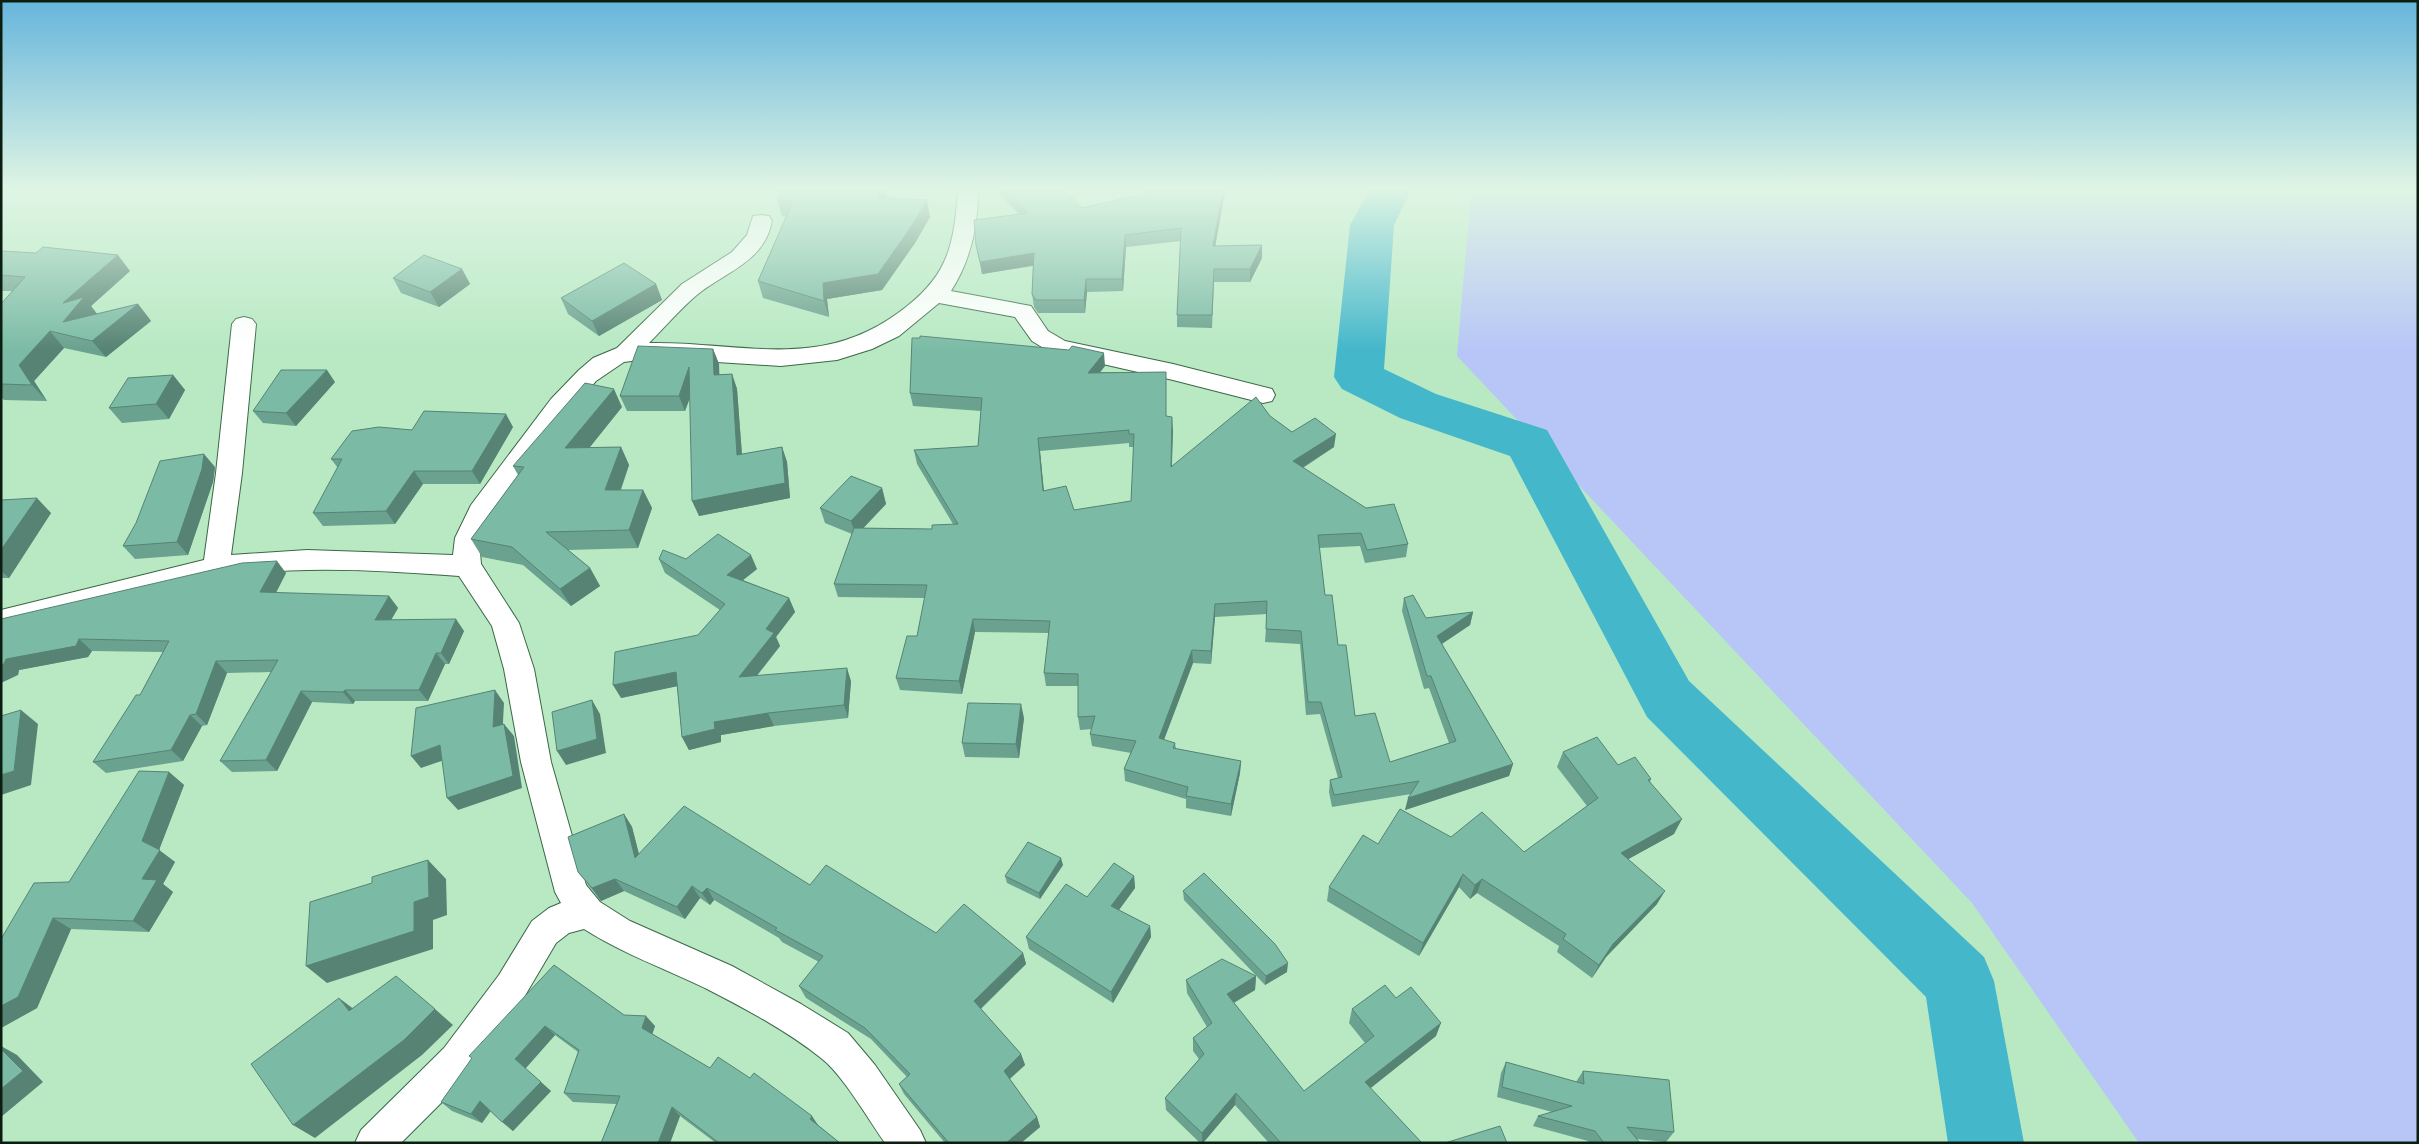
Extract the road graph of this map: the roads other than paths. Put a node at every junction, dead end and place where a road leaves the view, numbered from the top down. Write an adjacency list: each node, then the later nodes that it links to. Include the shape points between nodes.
1 (752, 243): 5 (street, via 744,254 690,289)
2 (961, 243): 3 (street, via 947,278)
3 (934, 295): 5 (street, via 882,337 838,354 784,358 653,350); 6 (street, via 1023,311 1047,342 1071,351 1173,372)
4 (244, 324): 8 (street)
5 (625, 353): 7 (street, via 606,361 586,377 552,413 486,504 472,529 466,545)
6 (1263, 396)
7 (467, 566): 8 (street, via 314,560); 10 (street, via 505,623 519,669 536,762 572,892)
8 (216, 568): 9 (street, via 151,581)
9 (1, 621)
10 (588, 913): 11 (street, via 561,920 544,932 458,1061); 12 (street, via 618,932 720,978 790,1016 835,1046 862,1078)
11 (374, 1143)
12 (907, 1143)

